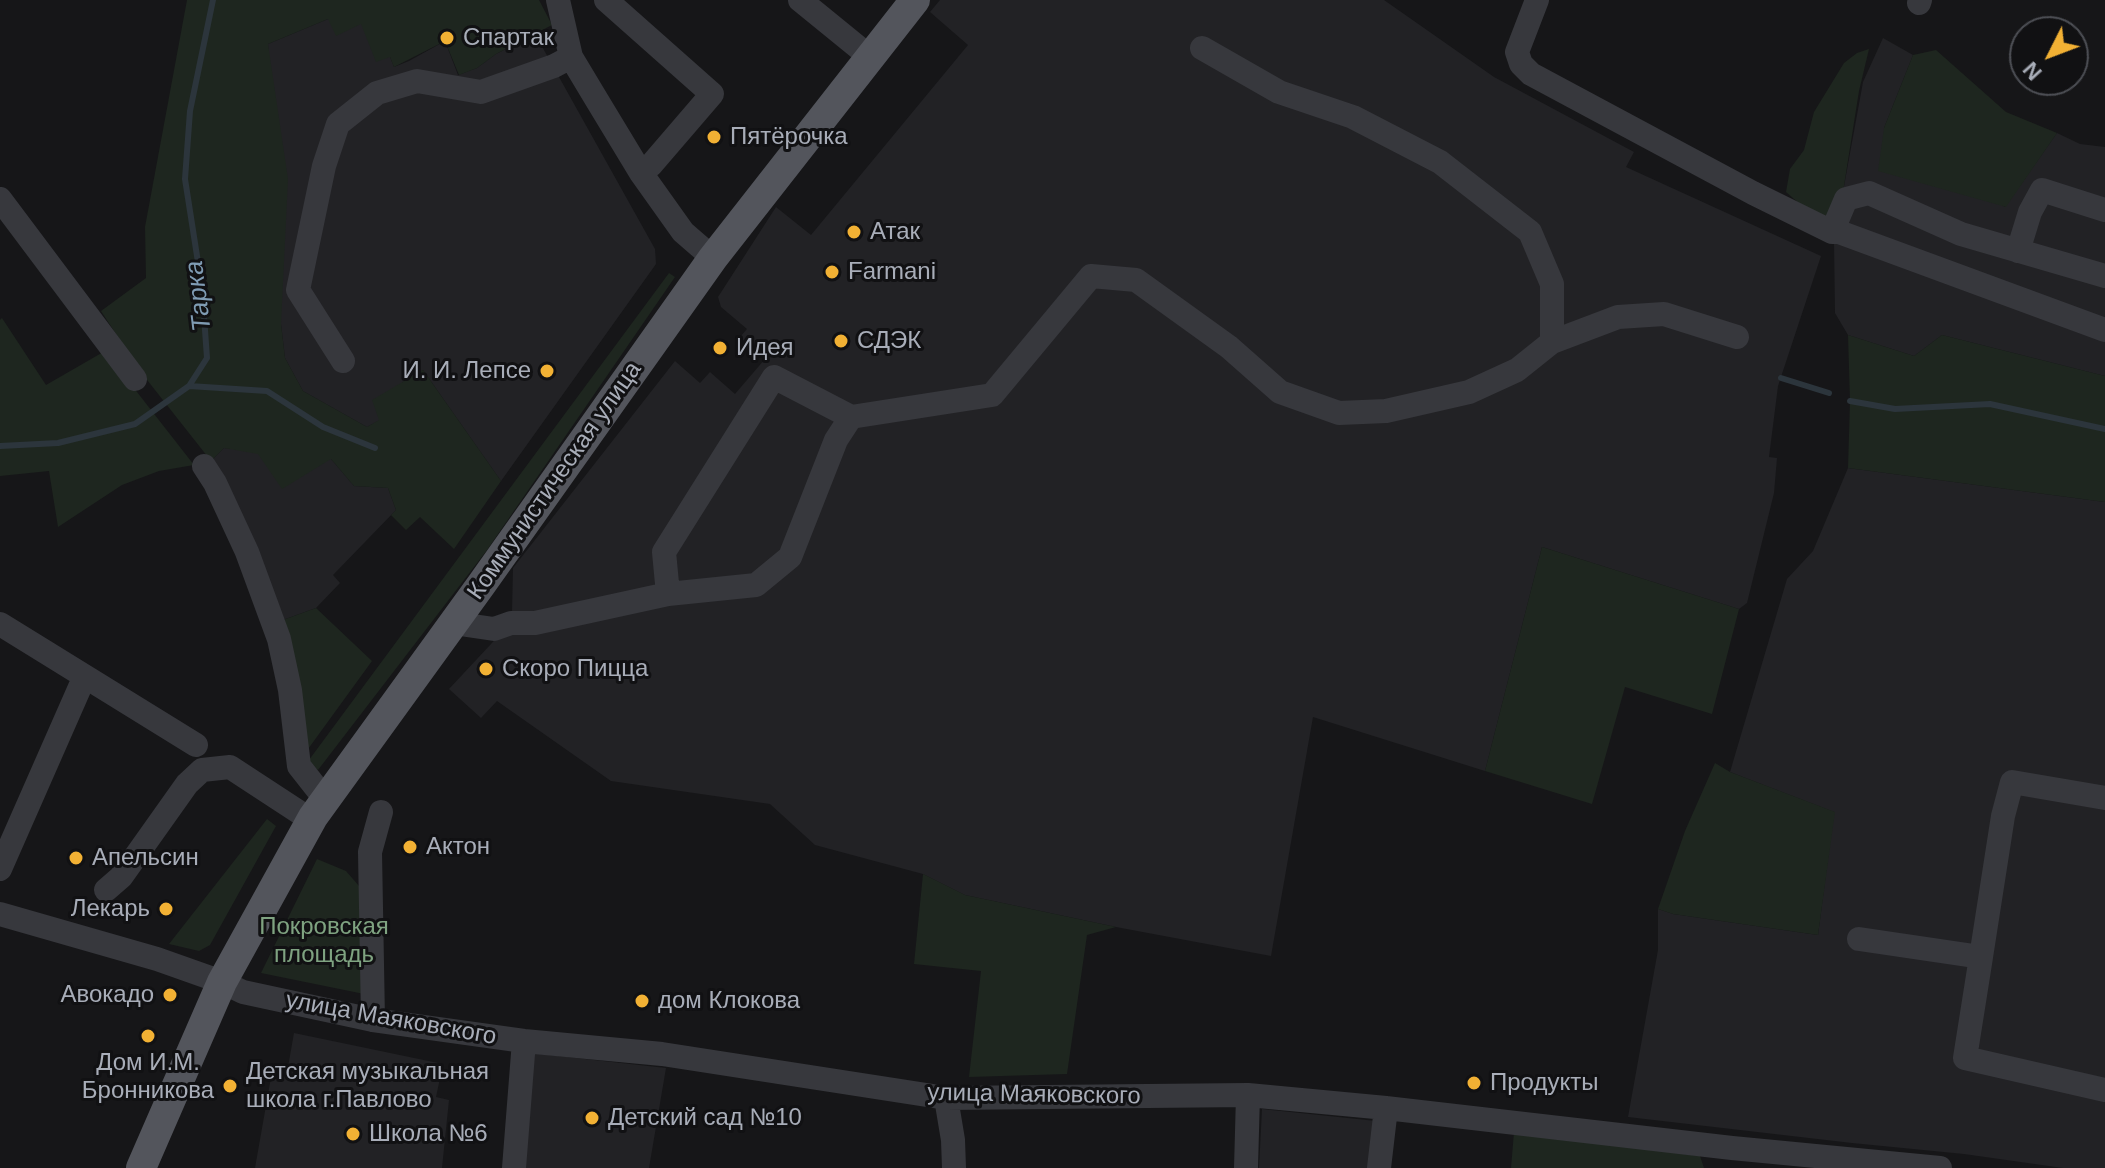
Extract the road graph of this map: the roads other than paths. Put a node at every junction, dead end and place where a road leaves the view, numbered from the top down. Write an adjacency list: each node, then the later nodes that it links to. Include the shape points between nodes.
1 (558, 0): 7 (street)
2 (606, 0): 9 (street, via 712,94)
3 (800, 0): 8 (street)
4 (915, 0): 8 (main road, Коммунистическая улица)
5 (1537, 0): 12 (street, via 1517,52 1531,74)
6 (1202, 48): 18 (street, via 1279,92 1353,117 1440,162 1530,232 1552,284)
7 (571, 57): 9 (street); 19 (street, via 481,92 417,81 377,93 338,124 298,290)
8 (870, 57): 14 (main road, Коммунистическая улица)
9 (641, 173): 14 (street, via 683,232)
10 (0, 199): 20 (street)
11 (2105, 210): 13 (street, via 2042,190)
12 (1832, 232): 13 (street, via 1846,199 1869,193 1961,234); 16 (street)
13 (2018, 251): 15 (street)
14 (713, 258): 24 (main road, Коммунистическая улица)
15 (2105, 276)
16 (2105, 330)
17 (1737, 337): 18 (street, via 1664,314 1618,317)
18 (1552, 342): 21 (street, via 1517,370 1469,392 1386,411 1339,413 1280,392 1229,347 1136,280 1091,276 992,395)
19 (343, 361)
20 (135, 379)
21 (851, 417): 23 (street, via 836,440 790,557 756,585); 23 (street, via 774,377 664,552)
22 (204, 466): 29 (street, via 247,552 279,639 299,766)
23 (668, 594): 24 (street, via 494,629)
24 (453, 623): 29 (main road, Коммунистическая улица)
25 (0, 624): 26 (street)
26 (84, 678): 27 (street); 31 (street)
27 (196, 745)
28 (2105, 798): 35 (street, via 2012,782)
29 (318, 810): 32 (street, via 230,767 202,770); 36 (main road, Коммунистическая улица)
30 (381, 812): 37 (street, via 370,852)
31 (0, 869)
32 (106, 890)
33 (0, 914): 36 (street, улица Маяковского)
34 (1859, 939): 35 (street)
35 (1981, 957): 39 (street, via 1965,1058)
36 (222, 982): 37 (street, улица Маяковского, via 243,992); 43 (main road, Коммунистическая улица)
37 (373, 1020): 38 (street, улица Маяковского)
38 (524, 1041): 41 (street, улица Маяковского, via 662,1054); 44 (street)
39 (2105, 1090)
40 (1248, 1095): 41 (street, улица Маяковского); 42 (street, улица Маяковского); 46 (street)
41 (946, 1098): 45 (street)
42 (1386, 1108): 47 (street); 48 (street, улица Маяковского)
43 (141, 1168)
44 (514, 1168)
45 (954, 1168)
46 (1246, 1168)
47 (1379, 1168)
48 (1940, 1168)

